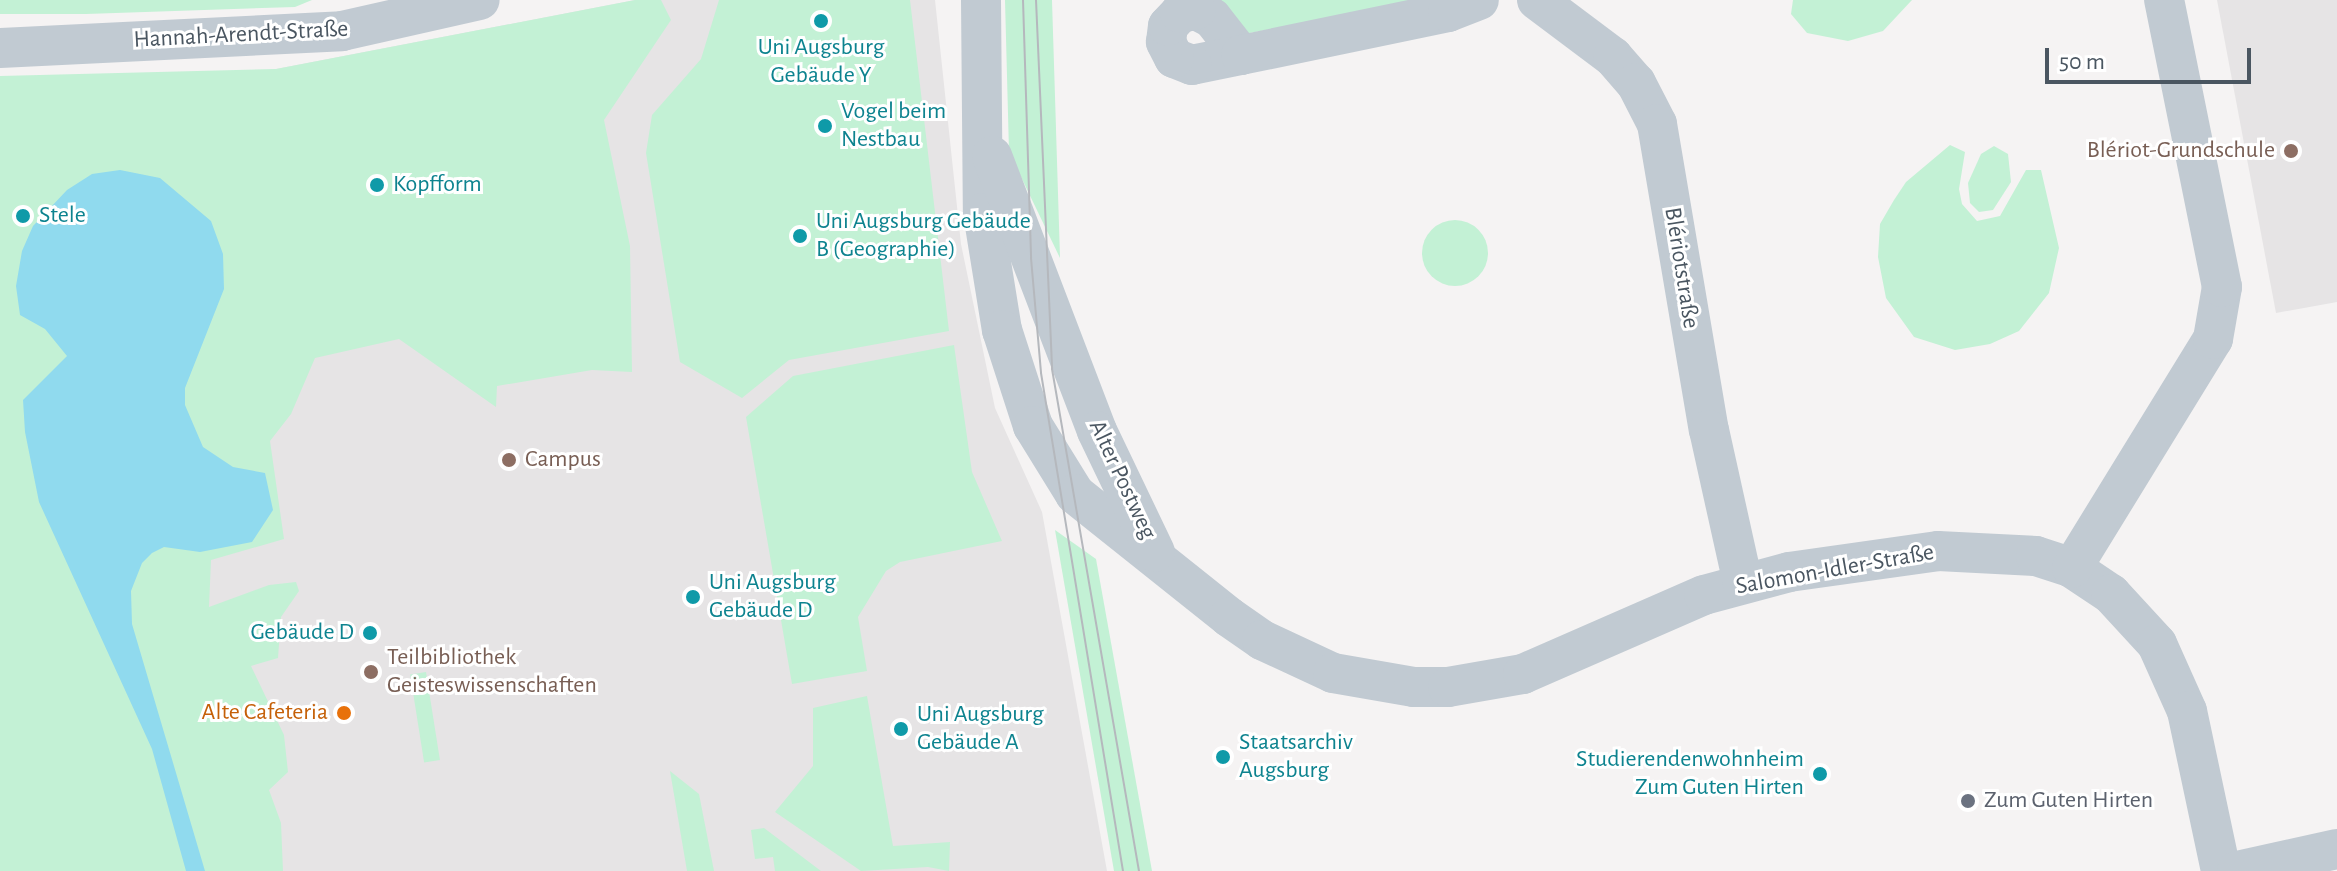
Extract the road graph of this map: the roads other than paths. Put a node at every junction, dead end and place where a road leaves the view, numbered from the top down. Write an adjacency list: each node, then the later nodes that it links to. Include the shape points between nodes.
1 (480, 0): 6 (street, Hannah-Arendt-Straße, via 342,31)
2 (981, 0): 8 (street, Alter Postweg)
3 (1479, 0): 7 (street, via 1448,12)
4 (1537, 0): 11 (street, Blériotstraße, via 1613,57 1636,83 1657,124 1709,430)
5 (2164, 0): 10 (street, via 2222,287 2213,339)
6 (0, 48)
7 (1241, 55)
8 (984, 133): 9 (street, Alter Postweg, via 1097,431); 9 (street, Alter Postweg, via 983,213 994,290 1011,364 1033,426 1075,494)
9 (1157, 556): 11 (street, Salomon-Idler-Straße, via 1193,590 1262,640 1333,673 1414,687 1485,683 1523,674)
10 (2072, 568): 11 (street, Salomon-Idler-Straße, via 2008,552 1938,551); 13 (street, Salomon-Idler-Straße, via 2111,594 2157,644 2187,711)
11 (1743, 583)
12 (2337, 849): 14 (street)
13 (2221, 871)
14 (2237, 871)

